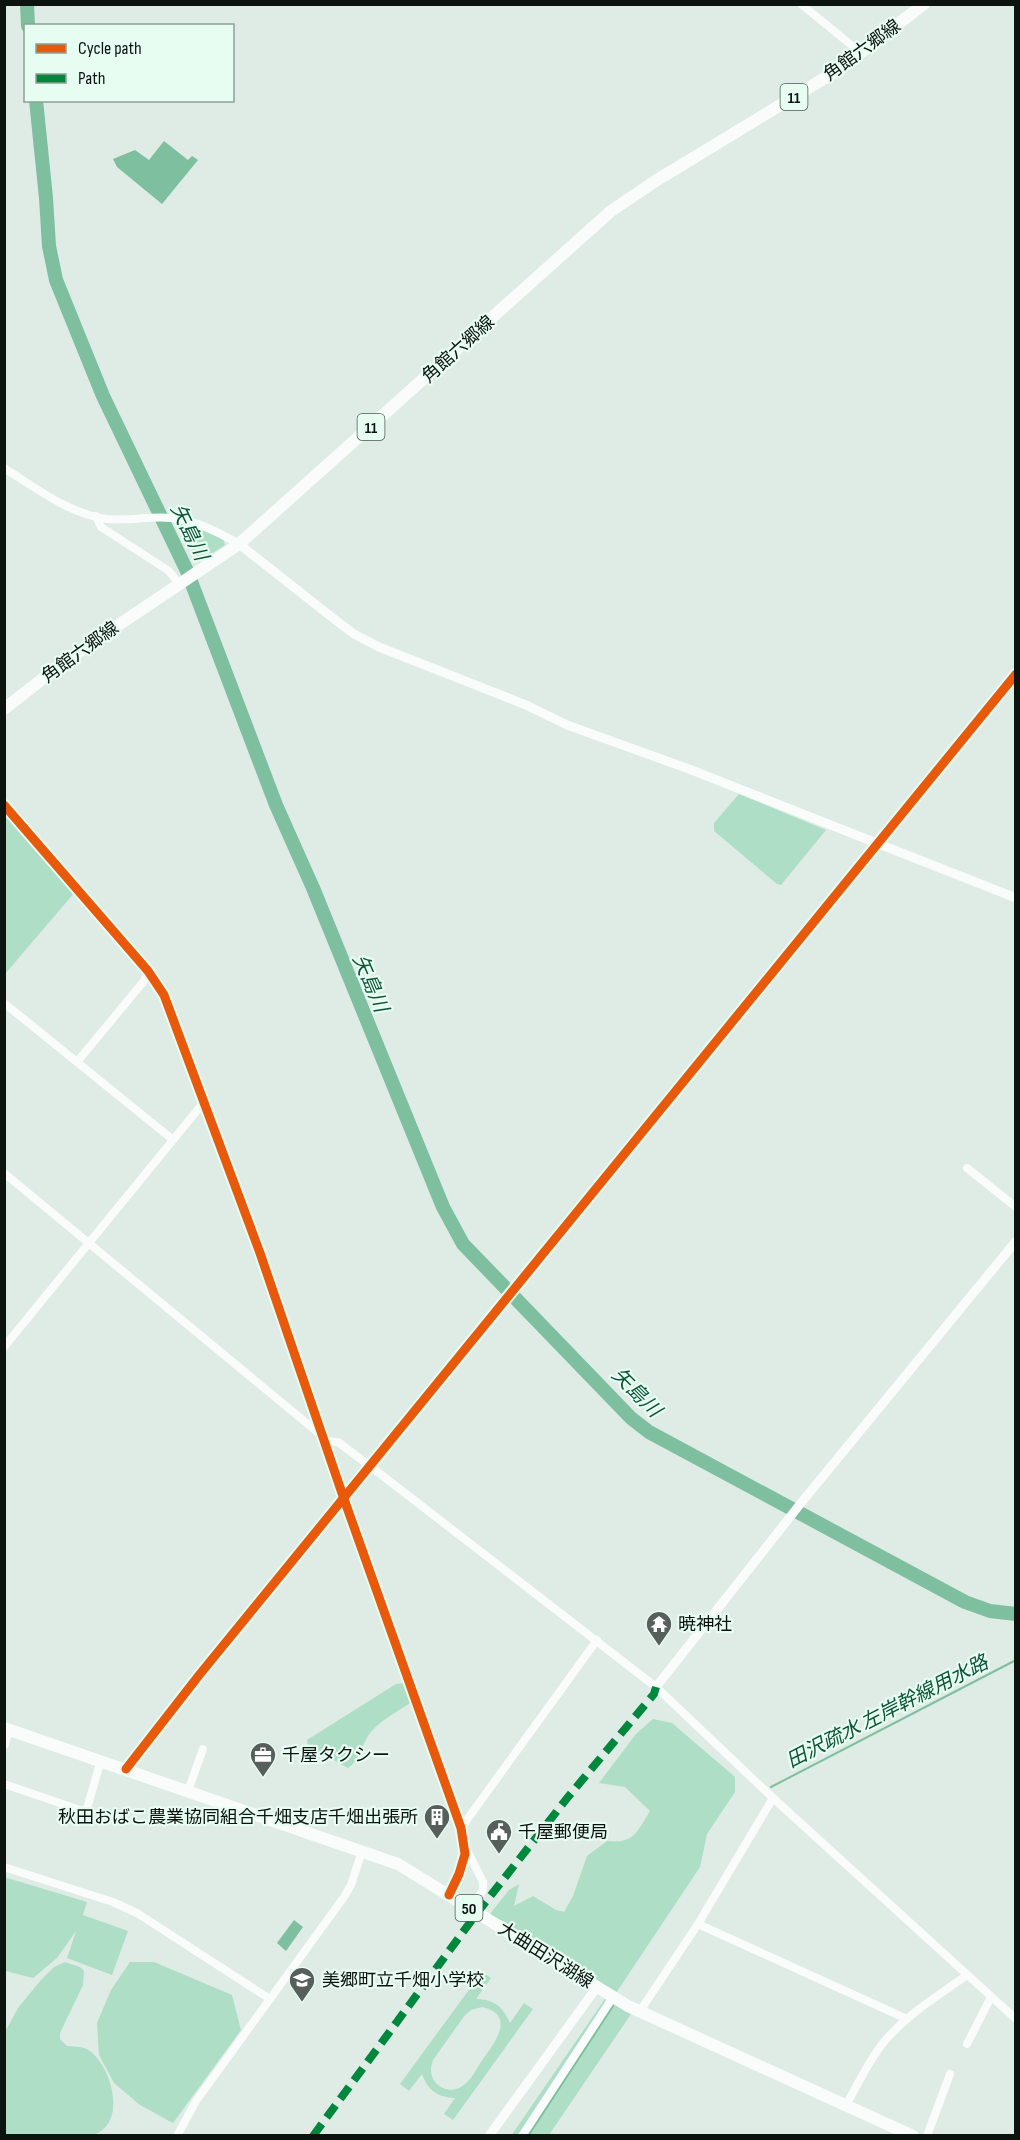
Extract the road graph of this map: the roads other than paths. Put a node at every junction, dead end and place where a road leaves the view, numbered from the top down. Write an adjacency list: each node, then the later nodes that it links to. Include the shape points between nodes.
1 (801, 4): 3 (street)
2 (924, 4): 3 (main road, 角館六郷線 / 11)
3 (861, 53): 6 (main road, 角館六郷線 / 11, via 611,212)
4 (4, 468): 5 (street, via 77,511)
5 (96, 516): 6 (street, via 171,518 198,524); 7 (street, via 101,527)
6 (239, 544): 7 (main road, 角館六郷線 / 11); 11 (street, via 354,634 379,646 567,725)
7 (181, 584): 9 (main road, 角館六郷線 / 11, via 73,655)
8 (1016, 674): 11 (street)
9 (4, 709)
10 (4, 805): 13 (street)
11 (876, 844): 12 (street); 25 (street)
12 (1016, 898)
13 (148, 971): 15 (street, via 144,981); 16 (street, via 164,995)
14 (4, 1003): 15 (street)
15 (76, 1062): 17 (street)
16 (204, 1102): 17 (street); 24 (street)
17 (172, 1139): 22 (street)
18 (967, 1168): 20 (street)
19 (4, 1173): 22 (street)
20 (1016, 1207)
21 (1016, 1240): 28 (street)
22 (90, 1243): 23 (street); 24 (street)
23 (4, 1347)
24 (323, 1438): 25 (street, via 338,1442); 26 (street)
25 (370, 1466): 26 (street); 27 (street)
26 (344, 1499): 33 (street); 37 (street)
27 (597, 1640): 28 (street); 37 (street)
28 (656, 1687): 36 (street)
29 (7, 1729): 30 (street); 32 (main road, 大曲田沢湖線 / 50)
30 (4, 1745)
31 (203, 1749): 35 (street)
32 (101, 1760): 33 (main road, 大曲田沢湖線 / 50); 34 (street, via 86,1812)
33 (126, 1769): 35 (main road, 大曲田沢湖線 / 50)
34 (4, 1784)
35 (188, 1791): 39 (main road, 大曲田沢湖線 / 50)
36 (773, 1798): 43 (street); 44 (street)
37 (461, 1828): 38 (street)
38 (463, 1841): 41 (street, via 465,1854); 42 (street, via 483,1882 483,1890)
39 (362, 1851): 41 (main road, 大曲田沢湖線 / 50, via 398,1864); 48 (street, via 344,1897)
40 (4, 1868): 48 (street, via 137,1913)
41 (449, 1895): 42 (main road, 大曲田沢湖線 / 50)
42 (471, 1909): 45 (main road, 大曲田沢湖線 / 50)
43 (698, 1924): 49 (street); 50 (street)
44 (967, 1975): 47 (street); 50 (street)
45 (597, 1987): 46 (main road, 大曲田沢湖線 / 50); 56 (street)
46 (613, 1997): 49 (main road, 大曲田沢湖線 / 50); 57 (street)
47 (991, 1997): 51 (street); 52 (street)
48 (270, 1999): 55 (street, via 196,2101)
49 (640, 2011): 54 (main road, 大曲田沢湖線 / 50)
50 (907, 2019): 54 (street, via 878,2050)
51 (1016, 2019)
52 (967, 2044)
53 (950, 2074): 59 (street)
54 (846, 2105): 58 (main road, 大曲田沢湖線 / 50)
55 (177, 2136)
56 (489, 2136)
57 (522, 2136)
58 (913, 2136)
59 (927, 2136)

